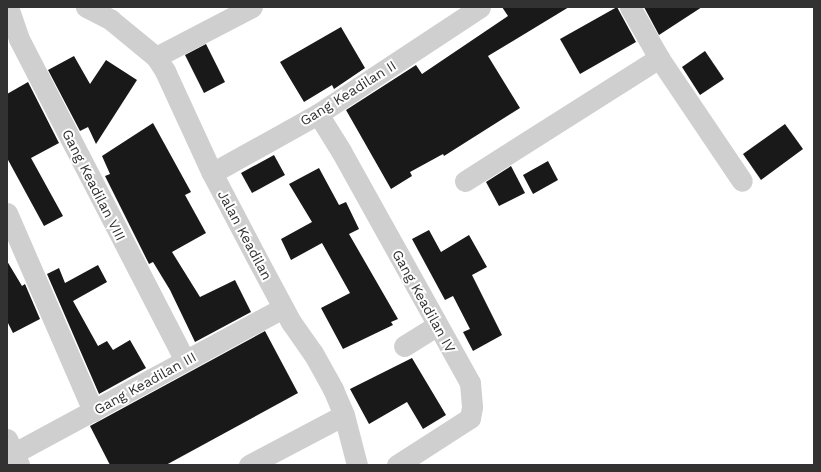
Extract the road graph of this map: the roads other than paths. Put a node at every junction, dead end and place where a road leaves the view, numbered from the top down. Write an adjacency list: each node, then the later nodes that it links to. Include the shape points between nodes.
1 (8, 7): 17 (street, Gang Keadilan VIII, via 19,39)
2 (86, 7): 6 (street, Jalan Keadilan)
3 (252, 7): 7 (street)
4 (480, 7): 9 (street, Gang Keadilan II)
5 (630, 7): 8 (street)
6 (115, 14): 7 (street, Jalan Keadilan)
7 (156, 57): 10 (street, Jalan Keadilan)
8 (659, 58): 11 (street); 12 (street)
9 (318, 114): 10 (street, Gang Keadilan II); 15 (street, Gang Keadilan IV)
10 (212, 173): 14 (street, Jalan Keadilan)
11 (465, 181)
12 (742, 181)
13 (7, 213): 18 (street)
14 (283, 308): 17 (street, Gang Keadilan III); 19 (street, Jalan Keadilan, via 330,383)
15 (437, 325): 16 (street); 23 (street, Gang Keadilan IV, via 470,383 470,418)
16 (404, 346)
17 (185, 360): 18 (street, Gang Keadilan III)
18 (93, 411): 20 (street, Gang Keadilan III)
19 (344, 415): 21 (street); 22 (street, Jalan Keadilan)
20 (12, 454)
21 (249, 465)
22 (357, 465)
23 (397, 465)

